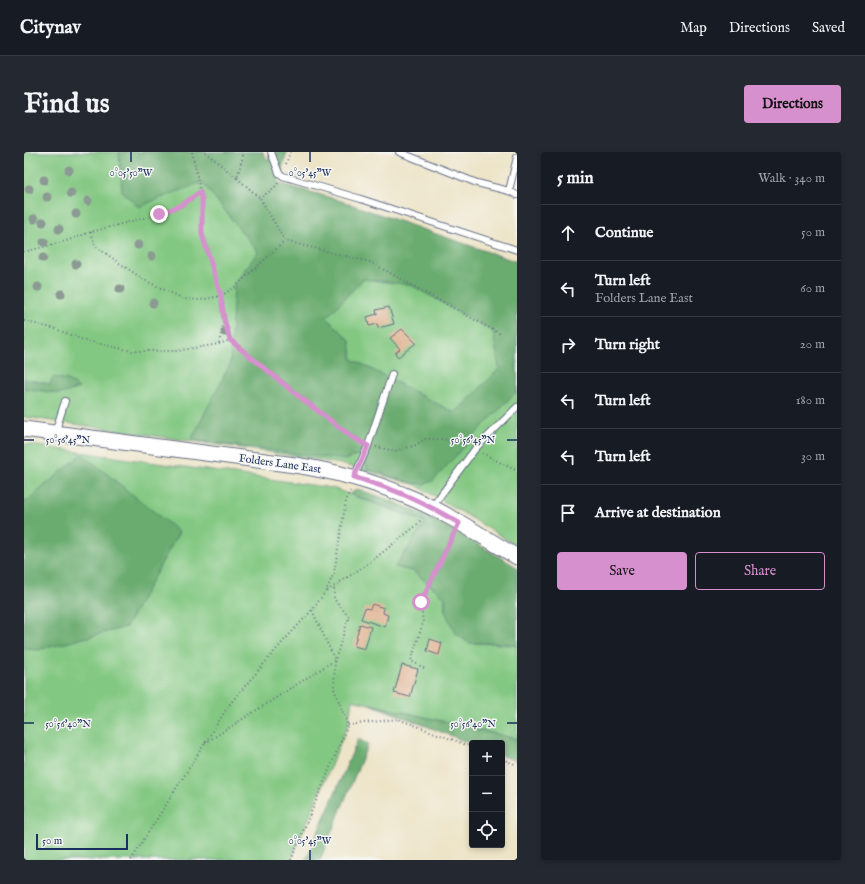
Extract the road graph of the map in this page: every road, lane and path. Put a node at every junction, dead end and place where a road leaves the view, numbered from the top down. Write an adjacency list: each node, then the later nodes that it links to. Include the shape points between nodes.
1 (192, 152): 10 (path)
2 (205, 152): 7 (path)
3 (242, 152): 7 (path)
4 (271, 152): 15 (lane, via 279,173 283,176)
5 (399, 152): 9 (lane, via 477,183)
6 (517, 157): 9 (lane)
7 (237, 178): 12 (path)
8 (278, 183): 12 (path)
9 (509, 191): 11 (lane)
10 (200, 192): 13 (path, via 182,205 159,214); 17 (path, via 202,234)
11 (517, 196)
12 (260, 198): 14 (path)
13 (91, 232): 16 (path); 17 (path, via 95,246 144,280 184,299 200,300)
14 (285, 241): 17 (path, via 236,286); 20 (path, via 370,262)
15 (517, 250)
16 (24, 252)
17 (221, 296): 18 (path)
18 (224, 319): 21 (path); 22 (path)
19 (24, 320): 22 (path, via 83,340 132,351 176,351)
20 (502, 336)
21 (230, 340): 22 (path); 28 (path, via 296,394 352,437)
22 (219, 344)
23 (392, 374): 28 (lane)
24 (65, 401): 27 (lane)
25 (517, 407): 29 (lane)
26 (24, 429): 27 (street, Folders Lane East)
27 (55, 433): 31 (street, Folders Lane East, via 295,465)
28 (368, 446): 29 (path, via 395,451 426,439 443,439); 31 (lane)
29 (475, 449): 30 (path); 32 (lane)
30 (517, 471)
31 (354, 477): 32 (street, Folders Lane East, via 394,490); 36 (path, via 346,501 334,573)
32 (432, 508): 33 (street, Folders Lane East); 35 (path, via 417,525 373,560)
33 (459, 523): 34 (street, Folders Lane East); 39 (path, via 421,602 423,623 411,661)
34 (517, 557)
35 (334, 586): 36 (path); 38 (path, via 334,599 350,617)
36 (326, 591): 37 (path)
37 (312, 610): 38 (path); 41 (path, via 229,705)
38 (335, 660): 40 (path, via 334,690); 41 (path)
39 (424, 668)
40 (348, 725): 42 (path, via 398,719); 46 (path)
41 (204, 744): 45 (path)
42 (469, 746)
43 (505, 760): 44 (path)
44 (517, 765)
45 (131, 860)
46 (291, 860)

